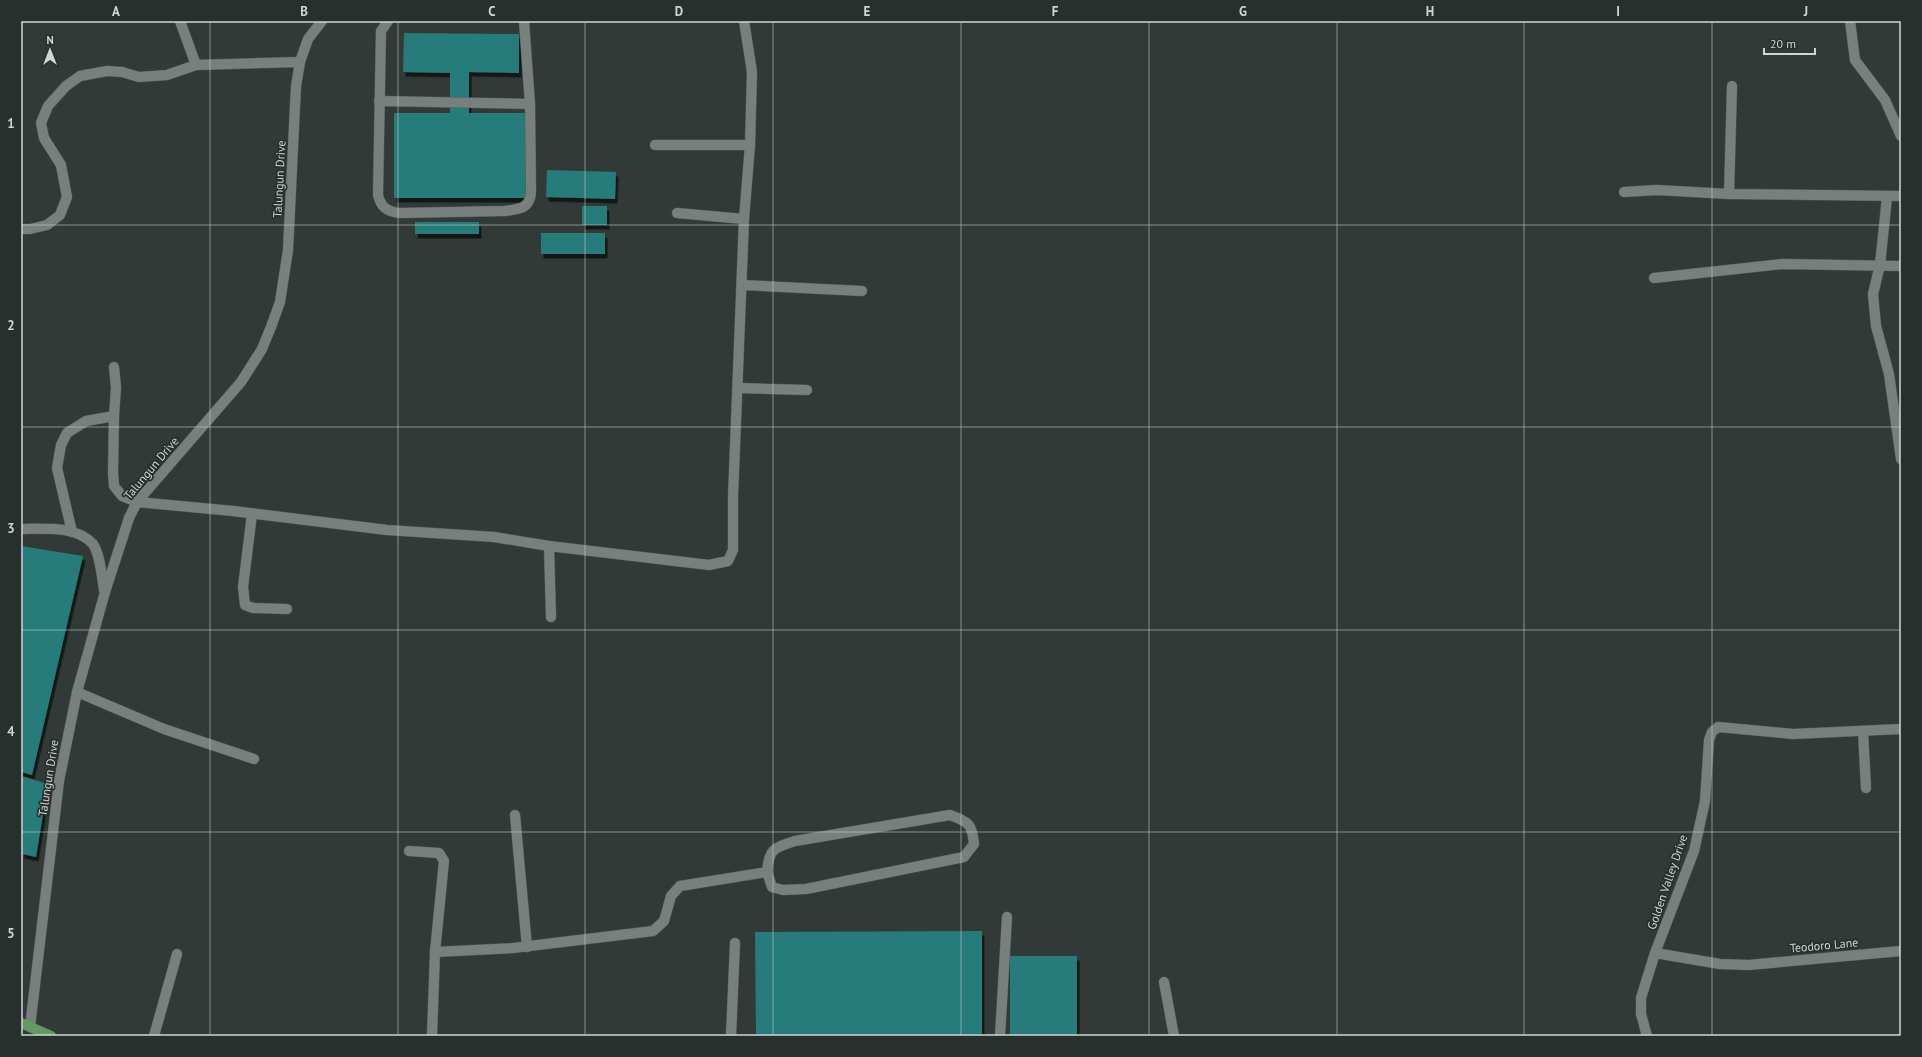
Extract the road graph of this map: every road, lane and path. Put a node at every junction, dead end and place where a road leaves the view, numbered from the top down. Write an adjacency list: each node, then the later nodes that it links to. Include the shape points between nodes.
1 (180, 21): 8 (street)
2 (322, 21): 7 (street, Talungun Drive, via 308,39)
3 (388, 21): 10 (street, via 381,31)
4 (524, 21): 11 (street)
5 (744, 21): 14 (street, via 752,72)
6 (1850, 21): 12 (street, via 1855,60 1885,100)
7 (300, 62): 8 (street); 32 (street, Talungun Drive, via 296,86 288,250 280,302 272,327 262,350 241,382)
8 (196, 65): 21 (street, via 167,76 139,77 107,71 80,76 66,86 48,106 41,123 44,138 61,165 67,197 60,215 47,225)
9 (1732, 86): 16 (street)
10 (379, 101): 11 (street); 11 (street, via 378,195 381,205 388,212 399,213 522,209 529,203 530,198)
11 (530, 104)
12 (1901, 136)
13 (655, 145): 14 (street)
14 (750, 145): 20 (street)
15 (1624, 192): 16 (street, via 1657,190)
16 (1729, 194): 18 (street)
17 (1901, 196): 18 (street)
18 (1887, 197): 22 (street)
19 (677, 213): 20 (street)
20 (744, 219): 25 (street)
21 (21, 230)
22 (1880, 265): 23 (street); 24 (street, via 1783,264); 31 (street, via 1873,294 1876,326 1889,374)
23 (1901, 266)
24 (1654, 278)
25 (742, 285): 26 (street); 28 (street)
26 (862, 291)
27 (114, 368): 30 (street)
28 (738, 388): 29 (street); 36 (street, via 733,550 728,561 709,565)
29 (807, 390)
30 (114, 416): 32 (street, via 114,486 122,496); 35 (street, via 86,421 67,433 61,445 58,468)
31 (1901, 459)
32 (137, 502): 33 (street); 37 (street, Talungun Drive, via 128,518)
33 (252, 514): 36 (street, via 388,530 467,534); 38 (street, via 243,587 245,605 253,608)
34 (21, 529): 35 (street)
35 (72, 532): 37 (street, via 93,545 99,560)
36 (549, 546): 39 (street)
37 (105, 592): 40 (street, Talungun Drive)
38 (287, 609)
39 (551, 617)
40 (77, 692): 43 (street, via 164,729); 56 (street, Talungun Drive, via 59,781)
41 (1901, 729): 42 (street, Golden Valley Drive)
42 (1863, 731): 44 (street); 53 (street, Golden Valley Drive, via 1793,734 1718,728 1712,732 1709,740 1705,801 1694,851)
43 (254, 759)
44 (1866, 788)
45 (515, 815): 50 (street)
46 (409, 851): 52 (street, via 439,853 444,861)
47 (767, 872): 47 (street, via 768,859 776,847 795,841 950,815 965,820 972,828 974,844 964,857 806,889 784,890 772,887); 50 (street, via 680,886 671,896 664,921 653,931)
48 (1007, 917): 61 (street)
49 (735, 943): 60 (street)
50 (527, 947): 52 (street)
51 (1901, 951): 53 (street, Teodoro Lane, via 1749,965 1720,964)
52 (436, 952): 59 (street)
53 (1655, 953): 63 (street, Golden Valley Drive, via 1641,998 1641,1014)
54 (176, 954): 58 (street)
55 (1164, 982): 62 (street)
56 (26, 1025): 57 (main road)
57 (51, 1036)
58 (154, 1036)
59 (432, 1036)
60 (731, 1036)
61 (1000, 1036)
62 (1174, 1036)
63 (1647, 1036)

